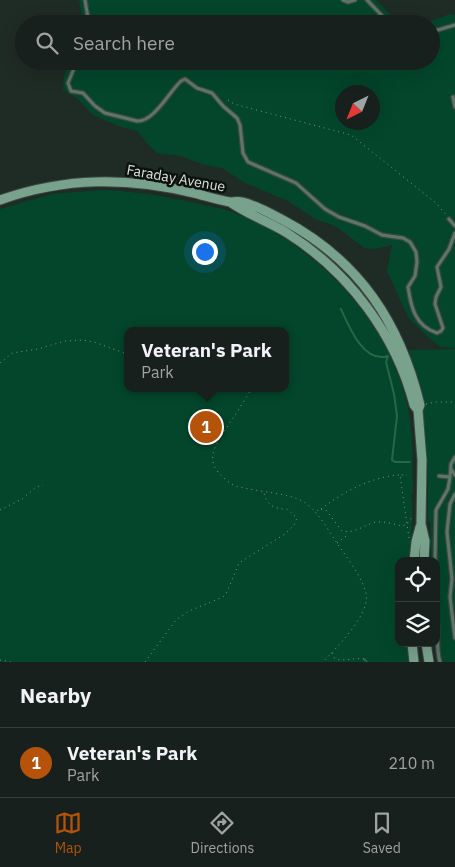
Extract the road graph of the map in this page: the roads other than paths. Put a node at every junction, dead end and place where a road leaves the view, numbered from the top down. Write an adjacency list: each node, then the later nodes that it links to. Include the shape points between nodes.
1 (85, 0): 5 (lane)
2 (343, 0): 3 (lane)
3 (355, 0)
4 (367, 0): 6 (lane)
5 (88, 15)
6 (381, 15)
7 (455, 25): 8 (lane)
8 (440, 29)
9 (73, 70): 15 (lane, via 68,83 71,91 83,93 105,113 142,121 150,117 183,79 212,93 237,118 242,153 248,162 296,183 339,217 379,234 409,241 417,257 415,275 408,286 415,316 437,333 443,328 435,304 441,287 437,267)
10 (454, 97): 11 (lane)
11 (455, 107)
12 (0, 200): 22 (main road, Faraday Avenue, via 65,184 114,181 175,189 230,202 294,238 345,282 367,308 384,331 404,370 414,405 419,408)
13 (449, 219): 14 (lane)
14 (455, 226)
15 (455, 233)
16 (455, 457): 17 (lane)
17 (451, 469): 18 (lane); 20 (lane)
18 (455, 475)
19 (438, 476): 20 (lane)
20 (450, 476): 25 (lane, via 448,489 436,510)
21 (455, 494): 26 (lane, via 450,504 447,529)
22 (421, 524): 23 (main road, Faraday Avenue); 24 (main road, Faraday Avenue)
23 (414, 557)
24 (424, 557)
25 (435, 557)
26 (455, 638)
27 (412, 647): 30 (main road)
28 (427, 647): 31 (main road)
29 (438, 647): 32 (lane)
30 (414, 662)
31 (429, 662)
32 (440, 662)

